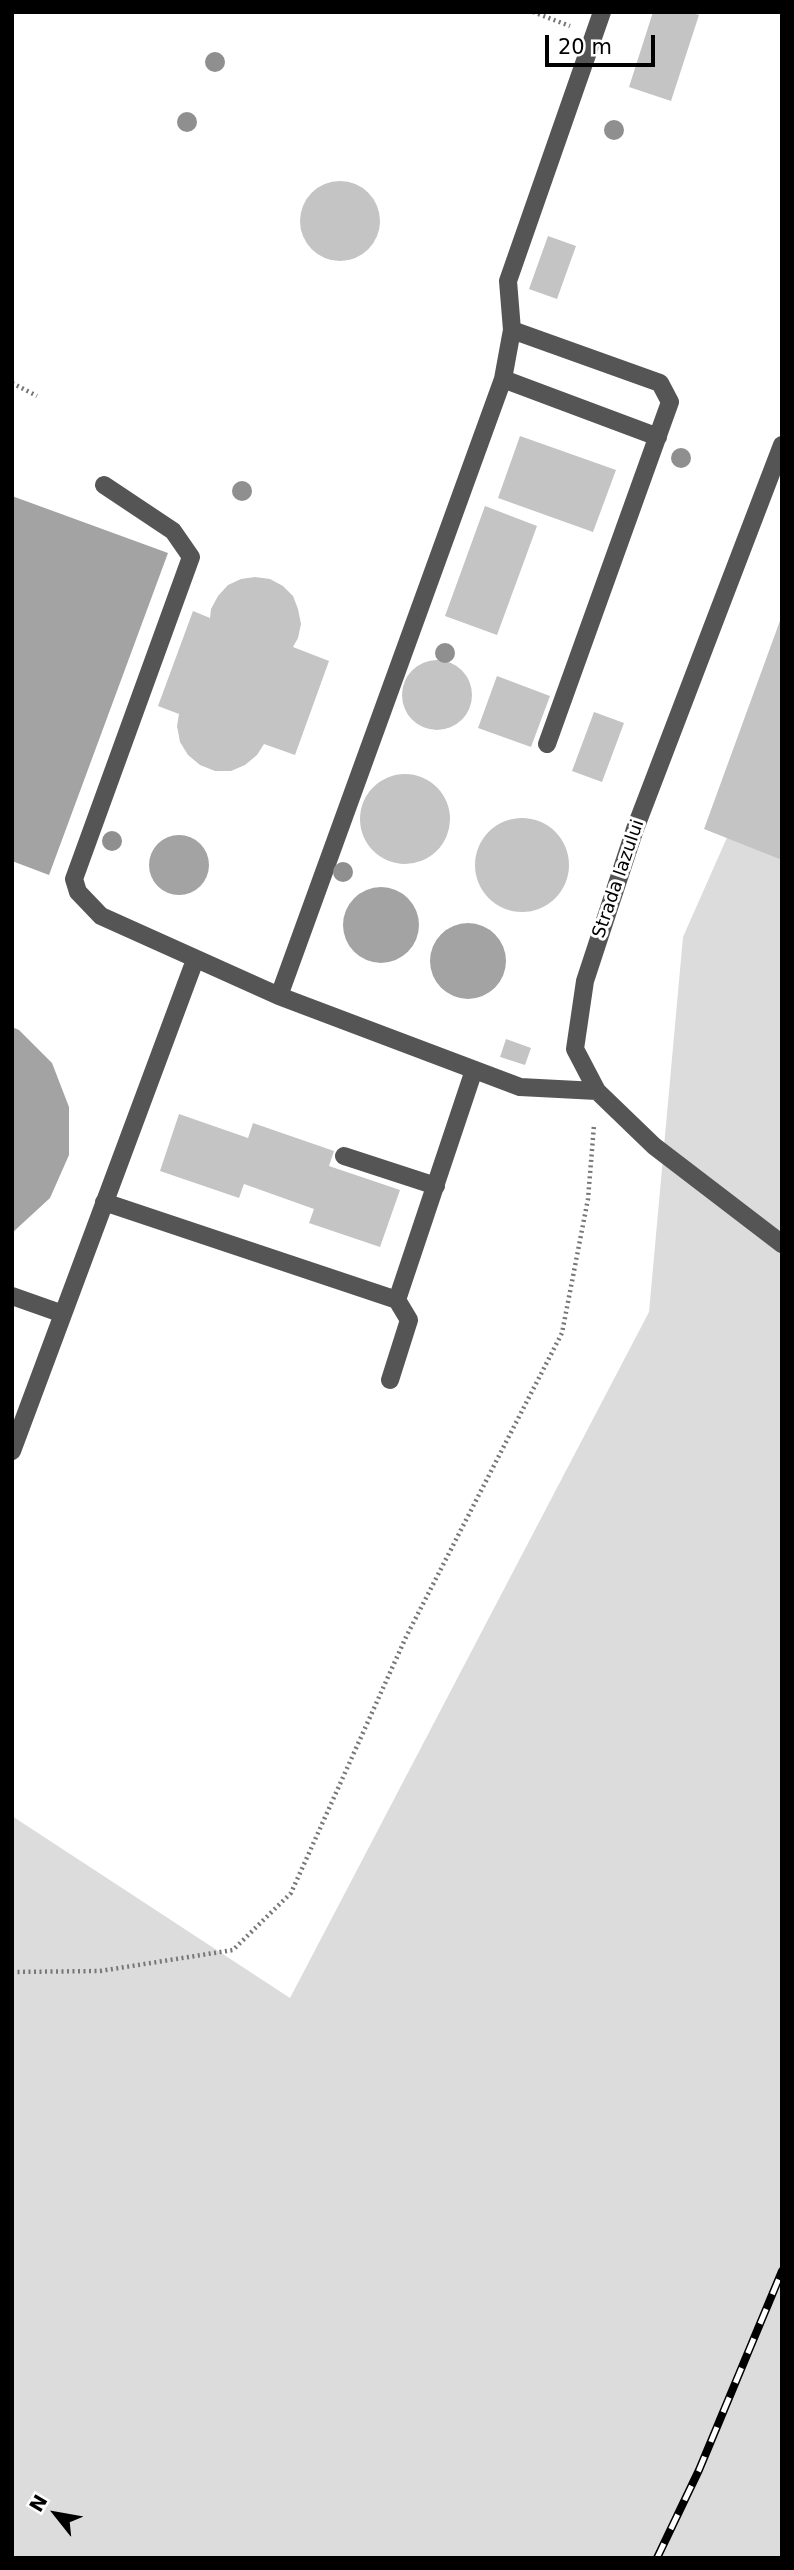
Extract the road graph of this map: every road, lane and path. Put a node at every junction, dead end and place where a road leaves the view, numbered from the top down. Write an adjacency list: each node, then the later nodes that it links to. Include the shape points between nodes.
1 (533, 12): 3 (path)
2 (602, 12): 3 (lane)
3 (594, 35): 4 (lane, via 508,281)
4 (512, 330): 5 (lane); 8 (lane, via 660,383 670,402)
5 (503, 379): 8 (lane); 13 (lane)
6 (12, 383): 7 (path)
7 (37, 396)
8 (658, 437): 11 (lane)
9 (782, 445): 15 (lane, Strada Iazului, via 635,829 584,981 575,1049)
10 (104, 485): 12 (lane, via 173,531 191,557 74,879 78,892 101,916)
11 (547, 744)
12 (195, 960): 13 (lane); 18 (lane)
13 (279, 996): 14 (lane)
14 (474, 1070): 15 (lane, via 520,1087); 17 (lane)
15 (597, 1091): 19 (lane, Strada Iazului, via 654,1146); 25 (path, via 588,1199 562,1332 406,1637 291,1894 233,1950 100,1971)
16 (344, 1156): 17 (lane)
17 (436, 1186): 21 (lane)
18 (104, 1202): 21 (lane); 22 (lane)
19 (782, 1244)
20 (12, 1296): 22 (lane)
21 (397, 1300): 23 (lane, via 409,1320)
22 (63, 1314): 24 (lane)
23 (390, 1380)
24 (12, 1451)
25 (12, 1972)

